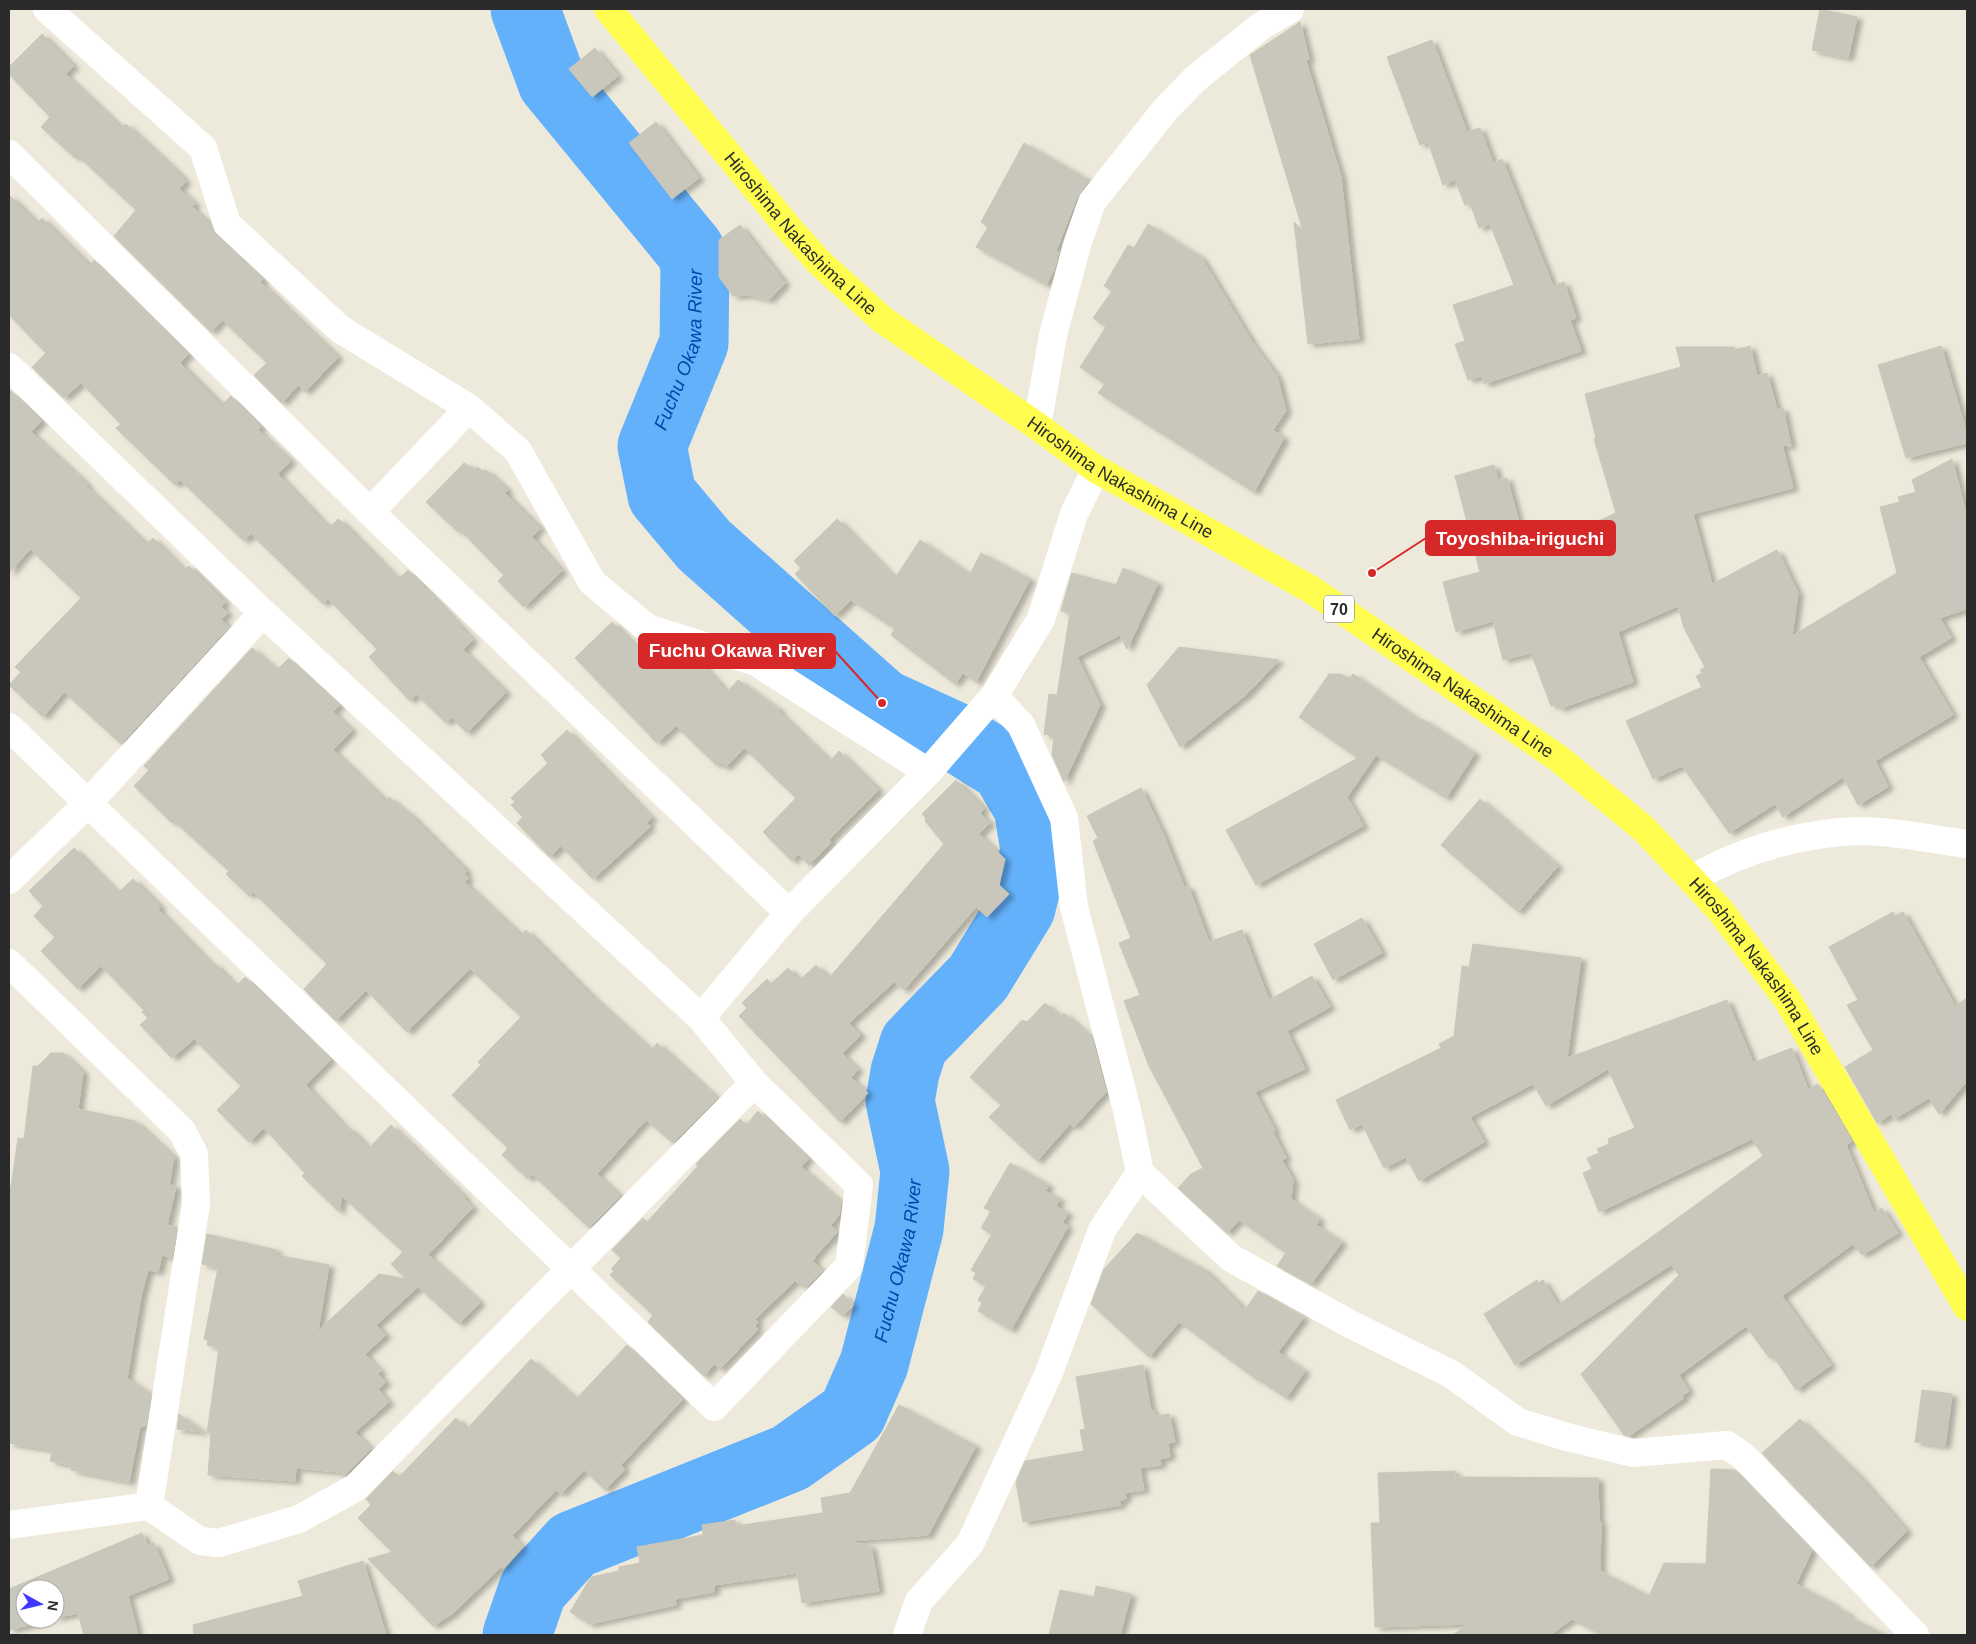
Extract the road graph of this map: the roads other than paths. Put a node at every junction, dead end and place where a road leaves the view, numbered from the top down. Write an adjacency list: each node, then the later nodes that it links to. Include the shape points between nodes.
1 (47, 9): 6 (street, via 203,148 227,224 340,329)
2 (608, 9): 7 (main road, Hiroshima Nakashima Line / 70, via 820,263 883,320)
3 (1290, 9): 7 (street, via 1241,41 1195,79 1160,116 1092,202 1053,335)
4 (9, 154): 9 (street)
5 (9, 367): 10 (street)
6 (469, 408): 9 (street); 13 (street, via 518,451 592,582 647,628 756,662)
7 (1037, 426): 8 (main road, Hiroshima Nakashima Line / 70)
8 (1096, 470): 11 (street, via 1074,514 1042,619); 16 (main road, Hiroshima Nakashima Line / 70, via 1312,590 1505,720 1602,792 1644,829)
9 (370, 512): 18 (street)
10 (263, 612): 14 (street); 20 (street)
11 (994, 696): 13 (street); 22 (street, via 1021,725 1064,818 1074,907 1127,1110)
12 (9, 726): 14 (street)
13 (935, 764): 18 (street)
14 (89, 802): 17 (street); 23 (street)
15 (1967, 844): 16 (street, via 1842,832 1760,849 1722,862)
16 (1692, 879): 24 (main road, Hiroshima Nakashima Line / 70, via 1754,953 1787,999)
17 (9, 880)
18 (789, 913): 20 (street)
19 (9, 963): 25 (street, via 182,1131 194,1154 196,1204)
20 (701, 1018): 21 (street)
21 (754, 1083): 23 (street); 23 (street, via 859,1185 848,1266 714,1407)
22 (1140, 1174): 27 (street, via 1102,1230 1048,1375 970,1544 919,1601); 28 (street, via 1230,1258 1350,1324 1451,1374 1518,1422 1633,1453 1728,1445 1743,1456)
23 (571, 1267): 25 (street, via 355,1488 299,1519 219,1543 200,1541)
24 (1967, 1307)
25 (149, 1506): 26 (street)
26 (9, 1525)
27 (906, 1635)
28 (1915, 1635)

